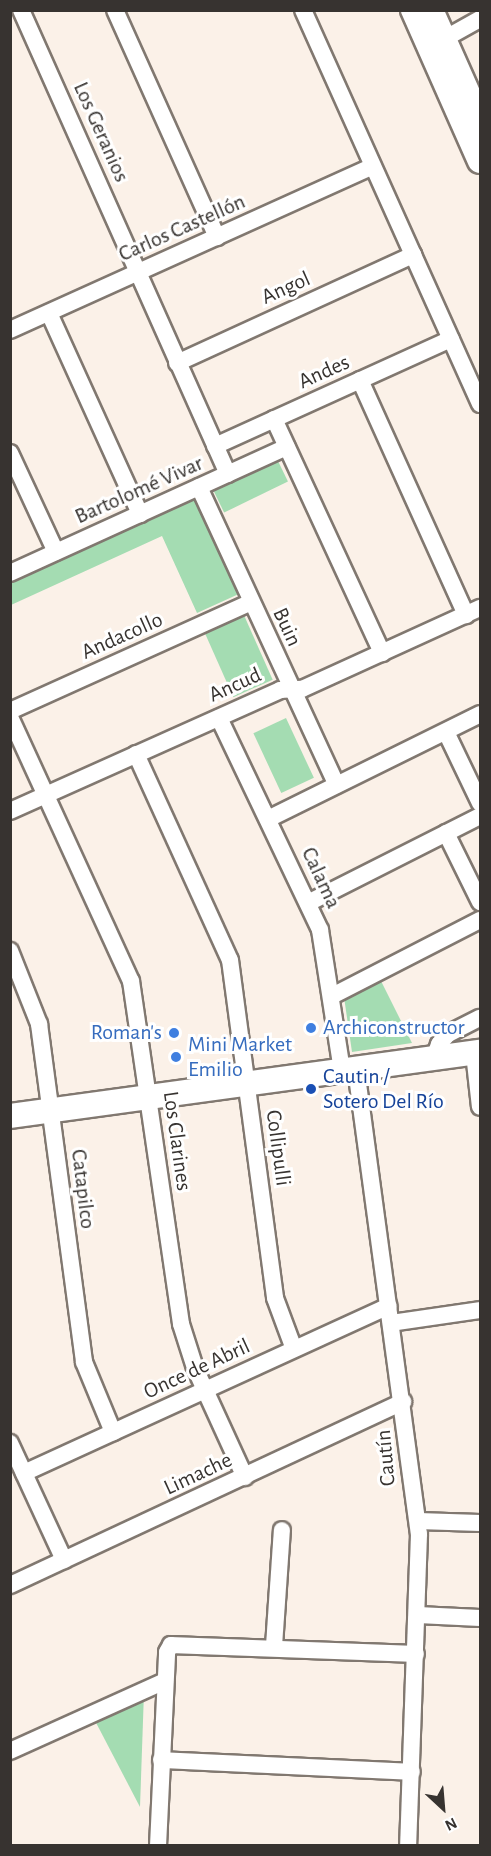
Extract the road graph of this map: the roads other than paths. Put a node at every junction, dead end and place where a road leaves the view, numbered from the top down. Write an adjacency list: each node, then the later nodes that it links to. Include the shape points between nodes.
1 (21, 10): 13 (street, Los Geranios)
2 (115, 10): 11 (street)
3 (303, 10): 10 (street)
4 (413, 10): 9 (main road)
5 (431, 10): 7 (main road)
6 (480, 19): 7 (street)
7 (444, 39): 8 (main road)
8 (480, 120)
9 (480, 161)
10 (373, 166): 11 (street, Carlos Castellón); 12 (street)
11 (217, 237): 13 (street, Carlos Castellón)
12 (413, 255): 16 (street); 17 (street, Angol)
13 (140, 272): 14 (street, Carlos Castellón); 17 (street, Los Geranios, via 141,283)
14 (49, 313): 15 (street, Carlos Castellón); 26 (street)
15 (10, 330)
16 (451, 339): 18 (street, Andes); 19 (street)
17 (177, 363): 21 (street, Los Geranios)
18 (360, 380): 20 (street, Andes); 30 (street)
19 (480, 404)
20 (274, 419): 21 (street, Andes); 22 (street)
21 (215, 446): 24 (street, Los Geranios)
22 (287, 447): 24 (street, Bartolomé Vivar); 31 (street)
23 (10, 453): 27 (street)
24 (228, 474): 25 (street, Bartolomé Vivar)
25 (199, 487): 26 (street, Bartolomé Vivar); 29 (street, Buin)
26 (140, 514): 27 (street, Bartolomé Vivar)
27 (56, 552): 28 (street, Bartolomé Vivar)
28 (10, 573)
29 (251, 602): 32 (street, Buin); 33 (street, Andacollo)
30 (473, 611): 31 (street, Ancud)
31 (382, 653): 32 (street, Ancud, via 302,689)
32 (291, 689): 36 (street, Ancud, via 280,690); 39 (street, Buin)
33 (10, 711)
34 (480, 714): 37 (street)
35 (10, 717): 40 (street, Los Clarines)
36 (219, 717): 38 (street, Ancud); 44 (street, Calama)
37 (446, 732): 39 (street); 41 (street)
38 (136, 754): 40 (street, Ancud); 55 (street, Collipulli, via 227,951)
39 (336, 785): 44 (street)
40 (46, 795): 42 (street, Ancud); 56 (street, Los Clarines, via 131,981)
41 (480, 803)
42 (10, 811)
43 (480, 816): 45 (street)
44 (268, 819): 47 (street, Calama)
45 (446, 833): 46 (street); 47 (street)
46 (480, 902)
47 (308, 903): 50 (street, Calama, via 323,939)
48 (480, 920): 50 (street)
49 (10, 951): 58 (street, Catapilco, via 37,1014)
50 (332, 996): 54 (street, Calama)
51 (480, 1018): 53 (street, via 442,1040)
52 (477, 1052): 53 (main road); 57 (street)
53 (434, 1058): 54 (main road)
54 (349, 1070): 55 (main road); 61 (street, Cautín)
55 (247, 1084): 56 (main road); 62 (street, Collipulli, via 276,1298)
56 (148, 1097): 58 (main road); 63 (street, Los Clarines, via 181,1324)
57 (480, 1107)
58 (51, 1110): 59 (main road); 65 (street, Catapilco, via 81,1349)
59 (10, 1116)
60 (480, 1310): 61 (street, Once de Abril)
61 (390, 1314): 62 (street, Once de Abril); 64 (street, Cautín)
62 (294, 1348): 63 (street, Once de Abril)
63 (205, 1390): 65 (street, Once de Abril); 68 (street, Los Clarines)
64 (403, 1402): 68 (street, Limache); 69 (street, Cautín)
65 (113, 1432): 67 (street, Once de Abril)
66 (10, 1443): 67 (street)
67 (24, 1473): 72 (street)
68 (245, 1477): 72 (street, Limache)
69 (418, 1521): 70 (street); 74 (street, Cautín)
70 (480, 1523)
71 (282, 1530): 76 (street)
72 (64, 1560): 73 (street, Limache)
73 (10, 1585)
74 (418, 1615): 75 (street); 77 (street, Cautín)
75 (480, 1618)
76 (274, 1646): 77 (street); 78 (street, via 171,1645)
77 (416, 1654): 81 (street, Cautín)
78 (165, 1682): 79 (street); 80 (street)
79 (10, 1750)
80 (161, 1760): 81 (street); 82 (street)
81 (412, 1772): 83 (street, Cautín)
82 (158, 1845)
83 (408, 1845)

